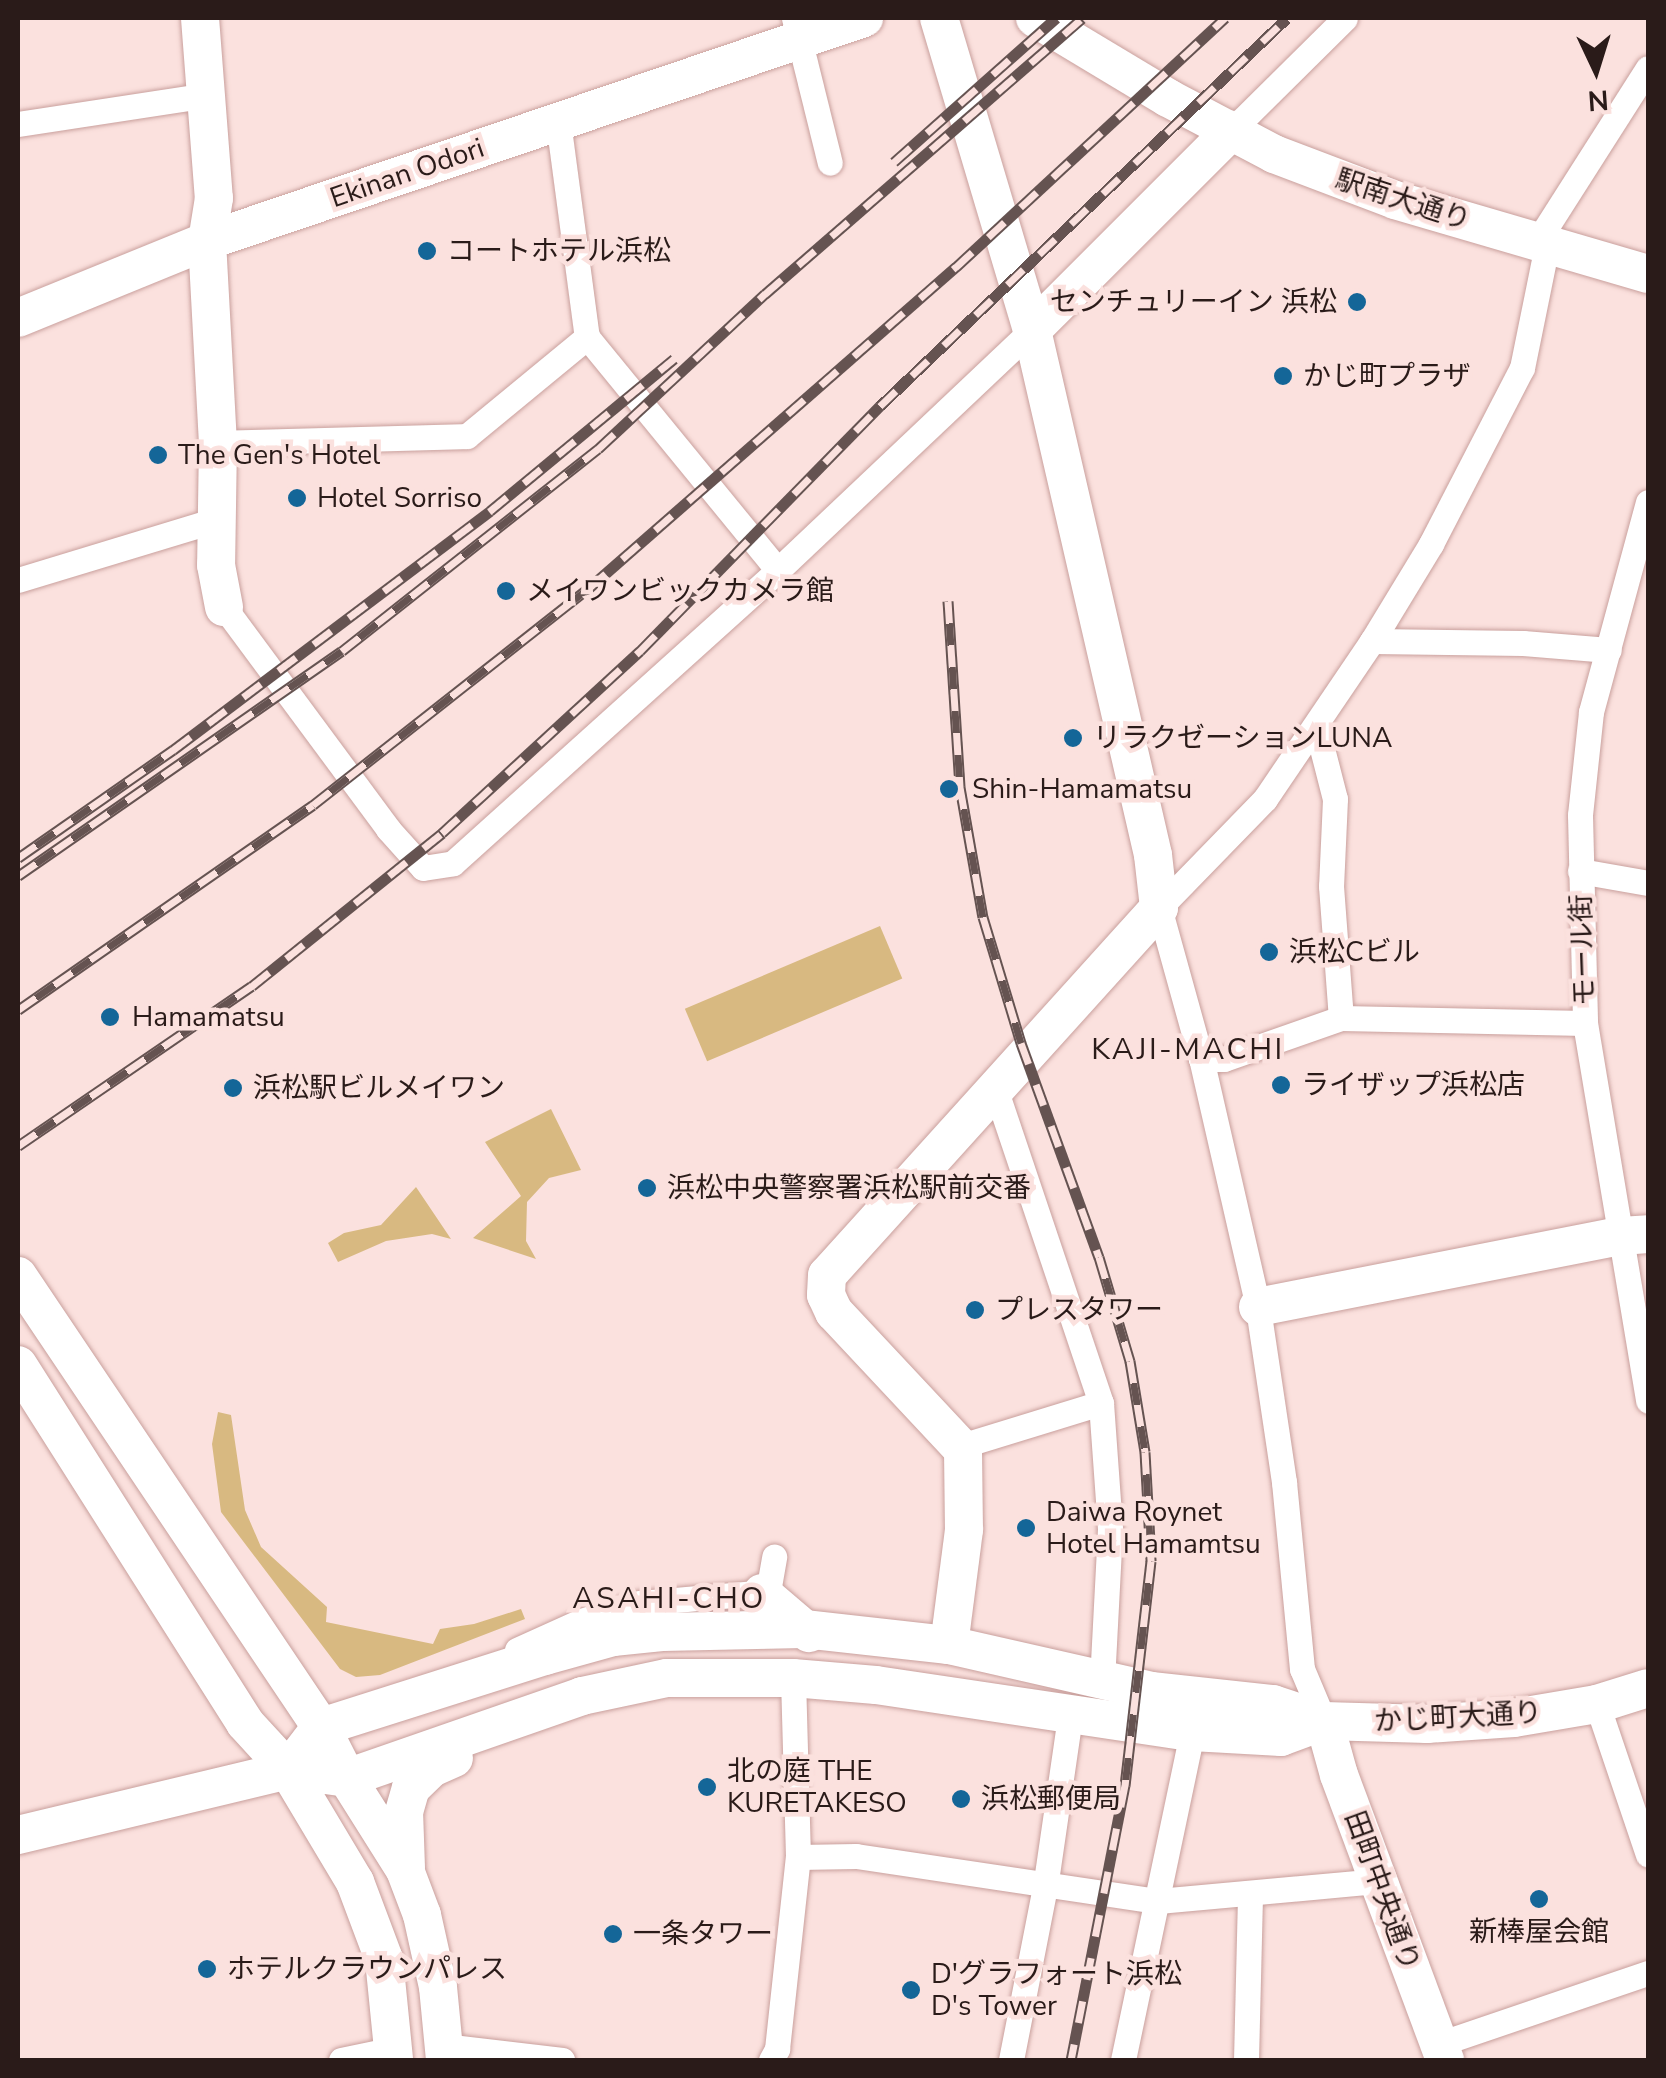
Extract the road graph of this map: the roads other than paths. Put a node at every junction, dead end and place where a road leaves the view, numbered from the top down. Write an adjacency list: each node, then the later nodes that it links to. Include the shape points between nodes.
1 (200, 18): 8 (street)
2 (864, 18): 6 (street, Ekinan Odori)
3 (939, 18): 17 (street)
4 (1036, 18): 11 (street, 駅南大通り)
5 (1344, 18): 11 (street)
6 (797, 28): 9 (street, Ekinan Odori); 12 (street)
7 (1648, 68): 14 (street)
8 (208, 94): 10 (street); 13 (street, via 214,198)
9 (558, 121): 13 (street, Ekinan Odori); 18 (street)
10 (18, 124)
11 (1232, 130): 14 (street, 駅南大通り, via 1357,187); 17 (street)
12 (830, 163)
13 (207, 241): 16 (street, Ekinan Odori); 19 (street)
14 (1542, 243): 15 (street, 駅南大通り); 25 (street, via 1522,368)
15 (1648, 274)
16 (18, 318)
17 (1032, 330): 22 (street); 30 (street)
18 (587, 336): 19 (street, via 467,436); 22 (street)
19 (218, 443): 21 (street)
20 (1648, 502): 26 (street, モール街)
21 (215, 520): 23 (street); 24 (street)
22 (778, 570): 24 (street, via 453,862 424,868)
23 (18, 580)
24 (224, 607)
25 (1372, 641): 26 (street); 27 (street)
26 (1609, 650): 28 (street, モール街, via 1591,712)
27 (1316, 725): 30 (street, via 1264,799); 31 (street, via 1335,799 1331,886)
28 (1580, 871): 29 (street); 32 (street, モール街)
29 (1648, 883)
30 (1159, 908): 33 (street); 34 (street)
31 (1341, 1018): 32 (street); 33 (street, via 1224,1059)
32 (1586, 1023): 35 (street, モール街)
33 (1201, 1059): 37 (street)
34 (996, 1092): 40 (street); 41 (street, via 826,1275 834,1312)
35 (1634, 1235): 37 (street); 39 (street, モール街)
36 (18, 1276): 55 (street)
37 (1258, 1307): 53 (street, via 1302,1669)
38 (18, 1365): 55 (street, via 260,1740)
39 (1648, 1400)
40 (1101, 1403): 41 (street); 51 (street, via 1110,1530)
41 (961, 1446): 45 (street, via 964,1530)
42 (774, 1557): 43 (street, via 774,1582)
43 (762, 1593): 44 (street); 46 (street, via 668,1599 610,1612 504,1656)
44 (818, 1630): 45 (street); 46 (street, via 749,1627 614,1638); 51 (street, via 868,1656 999,1679)
45 (949, 1645): 51 (street, via 1028,1660)
46 (482, 1677): 55 (street)
47 (667, 1678): 48 (street); 50 (street); 55 (street, via 618,1676 575,1684 384,1749)
48 (794, 1678): 51 (street); 58 (street)
49 (1648, 1688): 52 (street, かじ町大通り)
50 (616, 1690): 55 (street); 59 (street, via 600,1707 467,1752 420,1777 404,1812)
51 (1083, 1704): 53 (street, via 1273,1704); 54 (street); 60 (street)
52 (1597, 1704): 53 (street, かじ町大通り, via 1478,1722); 57 (street)
53 (1324, 1721): 54 (street, via 1276,1737); 61 (street, 田町中央通り)
54 (1192, 1732): 63 (street)
55 (318, 1758): 56 (street); 59 (street); 67 (street, via 384,1959)
56 (18, 1835)
57 (1648, 1855)
58 (798, 1857): 60 (street, via 856,1856); 70 (street)
59 (405, 1870): 66 (street, via 438,1987)
60 (1046, 1881): 63 (street); 71 (street)
61 (1379, 1882): 62 (street); 65 (street, 田町中央通り)
62 (1250, 1894): 63 (street); 73 (street)
63 (1158, 1900): 72 (street)
64 (1648, 1973): 65 (street)
65 (1442, 2052)
66 (444, 2053): 69 (street)
67 (394, 2055): 68 (street)
68 (341, 2060)
69 (562, 2060)
70 (771, 2060)
71 (1011, 2060)
72 (1123, 2060)
73 (1246, 2060)

